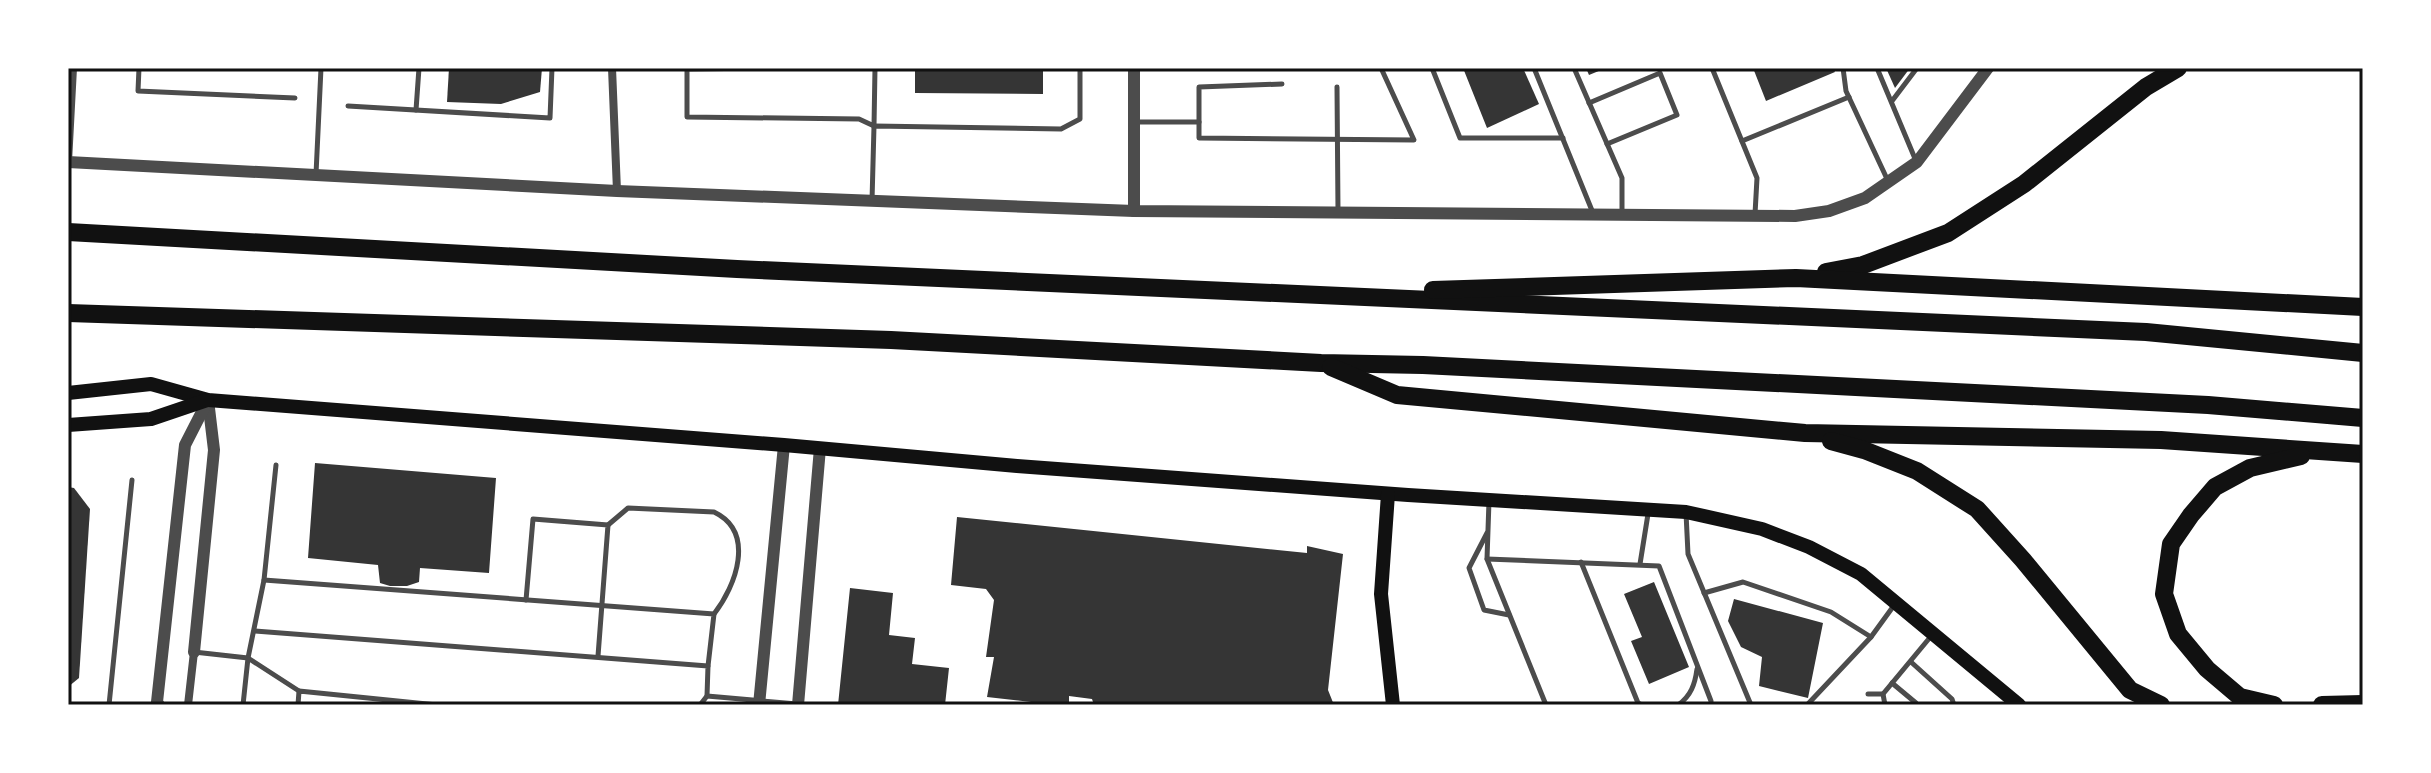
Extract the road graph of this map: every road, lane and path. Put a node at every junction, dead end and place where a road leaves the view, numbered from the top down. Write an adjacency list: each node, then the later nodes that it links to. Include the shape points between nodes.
1 (73, 68): 37 (street)
2 (139, 68): 25 (lane, via 138,91)
3 (321, 68): 39 (lane)
4 (419, 68): 29 (lane)
5 (552, 68): 29 (lane, via 550,118)
6 (612, 68): 41 (street)
7 (687, 68): 8 (lane); 32 (lane, via 687,117 859,119)
8 (768, 68)
9 (875, 68): 32 (lane)
10 (1080, 68): 32 (lane, via 1080,119 1061,129)
11 (1134, 68): 30 (street)
12 (1381, 68): 34 (lane, via 1414,140)
13 (1432, 68): 33 (lane, via 1460,138)
14 (1534, 68): 33 (lane)
15 (1574, 68): 27 (lane)
16 (1712, 68): 35 (lane)
17 (1843, 68): 24 (lane)
18 (1877, 68): 26 (lane)
19 (1917, 68): 26 (lane)
20 (1988, 68): 38 (street)
21 (2178, 68): 49 (highway, via 2146,87 2024,184 1948,233 1863,265)
22 (1282, 84): 31 (lane, via 1199,87)
23 (1337, 87): 34 (lane)
24 (1849, 97): 35 (lane); 40 (lane)
25 (295, 98)
26 (1891, 102): 38 (lane)
27 (1589, 103): 36 (lane); 36 (lane, via 1660,73 1677,115)
28 (348, 106): 29 (lane)
29 (416, 110)
30 (1134, 122): 31 (lane); 43 (street)
31 (1199, 122): 34 (lane, via 1199,138)
32 (874, 126): 42 (lane)
33 (1563, 138): 45 (lane)
34 (1337, 139): 44 (lane)
35 (1742, 141): 47 (lane, via 1757,178)
36 (1607, 144): 46 (lane, via 1622,178)
37 (68, 162): 39 (street)
38 (1917, 162): 40 (street)
39 (316, 175): 41 (street)
40 (1888, 182): 47 (street, via 1865,198 1829,211)
41 (617, 191): 42 (street)
42 (872, 201): 43 (street)
43 (1134, 211): 44 (street)
44 (1338, 212): 45 (street)
45 (1594, 214): 46 (street)
46 (1622, 214): 47 (street)
47 (1755, 216)
48 (73, 231): 50 (highway)
49 (1796, 278): 50 (highway); 51 (highway)
50 (1286, 294): 53 (highway, via 2146,332)
51 (2363, 307)
52 (68, 313): 54 (highway, via 891,340)
53 (2363, 353)
54 (1321, 363): 57 (highway, via 2208,405); 59 (highway, via 1397,395)
55 (68, 393): 56 (main road, via 151,384)
56 (208, 400): 58 (main road, via 151,419); 60 (main road); 85 (street, via 214,450); 101 (street, via 185,445)
57 (2363, 418)
58 (68, 425)
59 (1805, 433): 62 (highway, via 2161,440); 117 (highway, via 1917,471 1977,509 2130,690)
60 (784, 445): 61 (main road); 96 (street)
61 (820, 448): 66 (main road); 107 (street)
62 (2321, 452): 63 (highway); 118 (highway, via 2250,468 2215,487 2171,544 2164,594 2178,634 2240,697)
63 (2363, 454)
64 (276, 465): 75 (lane)
65 (132, 480): 100 (lane)
66 (1388, 494): 67 (main road); 108 (main road, via 1381,594)
67 (1489, 500): 68 (main road); 71 (lane)
68 (1648, 510): 69 (main road); 74 (lane)
69 (1686, 512): 76 (lane, via 1688,554); 78 (main road, via 1762,529 1809,547 1861,574)
70 (608, 525): 77 (lane, via 533,519); 79 (lane); 80 (lane, via 628,508 714,512 724,517 737,534 738,566 726,599)
71 (1488, 532): 72 (lane); 81 (lane, via 1469,568 1484,610)
72 (1487, 559): 73 (lane); 81 (lane)
73 (1581, 562): 74 (lane); 98 (lane)
74 (1640, 564): 90 (lane, via 1659,566)
75 (264, 580): 77 (lane); 82 (lane)
76 (1704, 593): 84 (lane, via 1743,582 1831,612); 112 (lane)
77 (526, 600): 79 (lane)
78 (1896, 603): 83 (main road); 84 (lane)
79 (602, 605): 80 (lane); 86 (lane)
80 (714, 614): 89 (lane)
81 (1510, 615): 109 (lane)
82 (255, 631): 86 (lane); 87 (lane)
83 (1933, 634): 88 (lane); 116 (main road)
84 (1871, 637): 113 (lane)
85 (194, 652): 87 (lane); 102 (street)
86 (598, 656): 89 (lane)
87 (248, 658): 92 (lane); 103 (lane)
88 (1911, 662): 91 (lane); 115 (lane)
89 (708, 666): 95 (lane)
90 (1697, 666): 110 (lane, via 1695,685); 111 (lane)
91 (1892, 683): 94 (lane); 97 (lane)
92 (299, 691): 104 (lane); 105 (lane)
93 (1868, 694): 94 (lane)
94 (1883, 694): 114 (lane)
95 (707, 696): 96 (lane); 106 (lane)
96 (759, 703): 107 (lane)
97 (1916, 703)
98 (1638, 704)
99 (2363, 704): 119 (highway)
100 (109, 705)
101 (159, 705)
102 (188, 705)
103 (243, 705)
104 (298, 705)
105 (437, 705)
106 (700, 705)
107 (798, 705)
108 (1393, 705)
109 (1546, 705)
110 (1678, 705)
111 (1711, 705)
112 (1751, 705)
113 (1807, 705)
114 (1885, 705)
115 (1954, 705)
116 (2019, 705)
117 (2161, 705)
118 (2274, 705)
119 (2322, 705)

